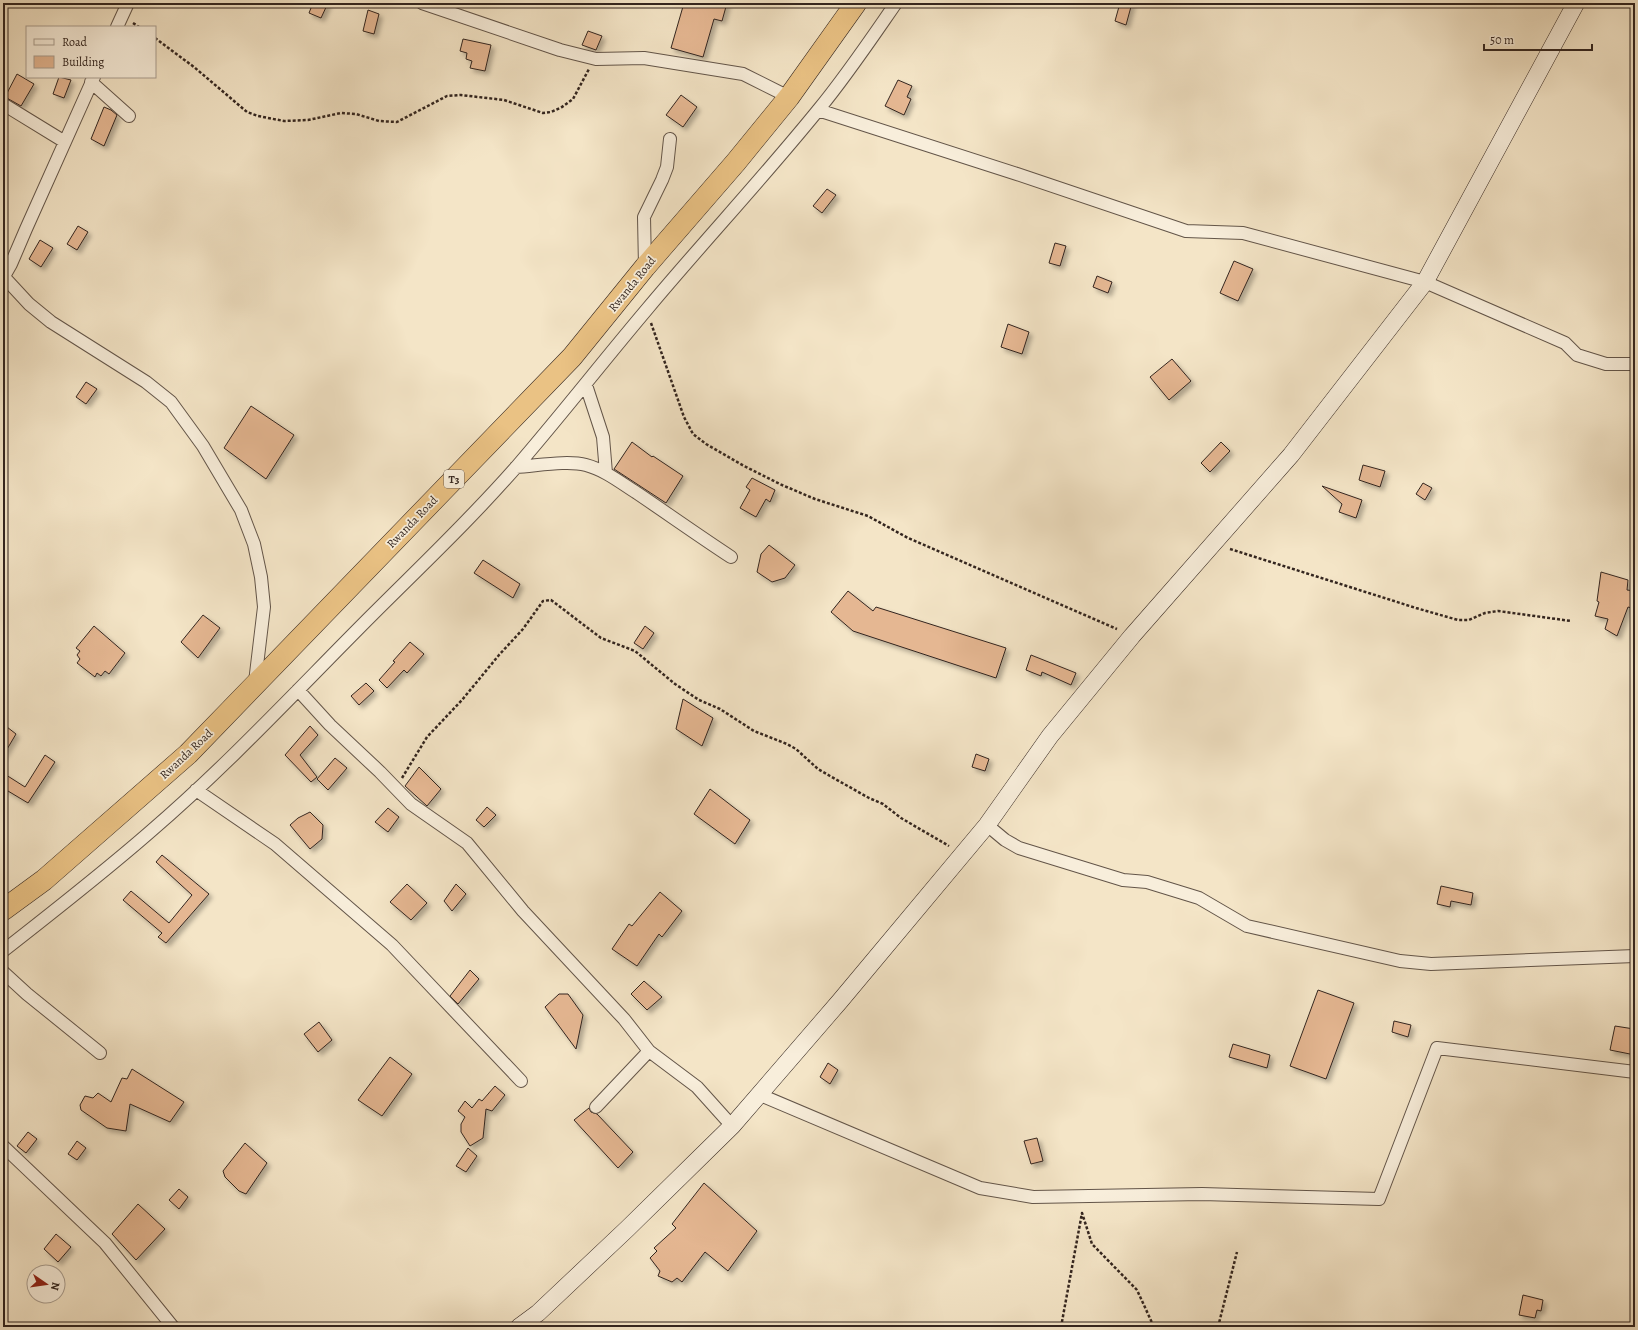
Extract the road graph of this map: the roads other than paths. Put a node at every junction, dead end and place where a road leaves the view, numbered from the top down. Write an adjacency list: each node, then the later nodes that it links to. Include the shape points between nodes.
1 (128, 3): 6 (street)
2 (422, 3): 8 (street, via 533,41 596,59 644,58 743,74)
3 (856, 3): 8 (highway, Rwanda Road / T3)
4 (896, 3): 10 (street, via 860,56)
5 (1576, 3): 16 (street)
6 (116, 26)
7 (93, 80): 11 (street); 13 (street)
8 (789, 97): 14 (highway, Rwanda Road / T3)
9 (3, 104): 13 (street)
10 (818, 110): 16 (street, via 1186,231 1242,234); 18 (street, via 646,310)
11 (129, 116)
12 (670, 139): 14 (street, via 667,167 644,216)
13 (65, 142): 15 (street)
14 (645, 267): 22 (highway, Rwanda Road / T3, via 572,357)
15 (4, 278): 22 (street, via 51,322 146,382 171,402 203,446 241,510 254,544 264,607)
16 (1425, 282): 17 (street, via 1566,343 1577,355 1606,364); 25 (street, via 1291,455 1132,636 1050,736)
17 (1635, 364)
18 (586, 385): 19 (street); 20 (street, via 603,437)
19 (516, 467): 20 (street, via 568,463 585,465); 23 (street, via 423,566)
20 (606, 473): 21 (street)
21 (731, 557)
22 (255, 686): 26 (highway, Rwanda Road / T3, via 188,754 44,880)
23 (298, 690): 24 (street); 30 (street, via 411,804 467,843 523,911 624,1019)
24 (196, 790): 27 (street, via 140,841); 33 (street, via 275,844 392,945)
25 (987, 825): 28 (street, via 1019,848 1123,880 1147,882 1199,898 1247,926 1400,961 1430,964); 34 (street, via 840,1001)
26 (3, 910)
27 (3, 951)
28 (1635, 956)
29 (3, 972): 31 (street)
30 (649, 1051): 35 (street); 36 (street, via 697,1087)
31 (100, 1052)
32 (1635, 1072): 34 (street, via 1437,1048 1379,1199 1202,1194 1032,1197 980,1188)
33 (521, 1081)
34 (758, 1094): 36 (street)
35 (596, 1107)
36 (732, 1126): 39 (street, via 628,1229 538,1313)
37 (3, 1146): 38 (street, via 105,1244)
38 (173, 1327)
39 (519, 1327)

